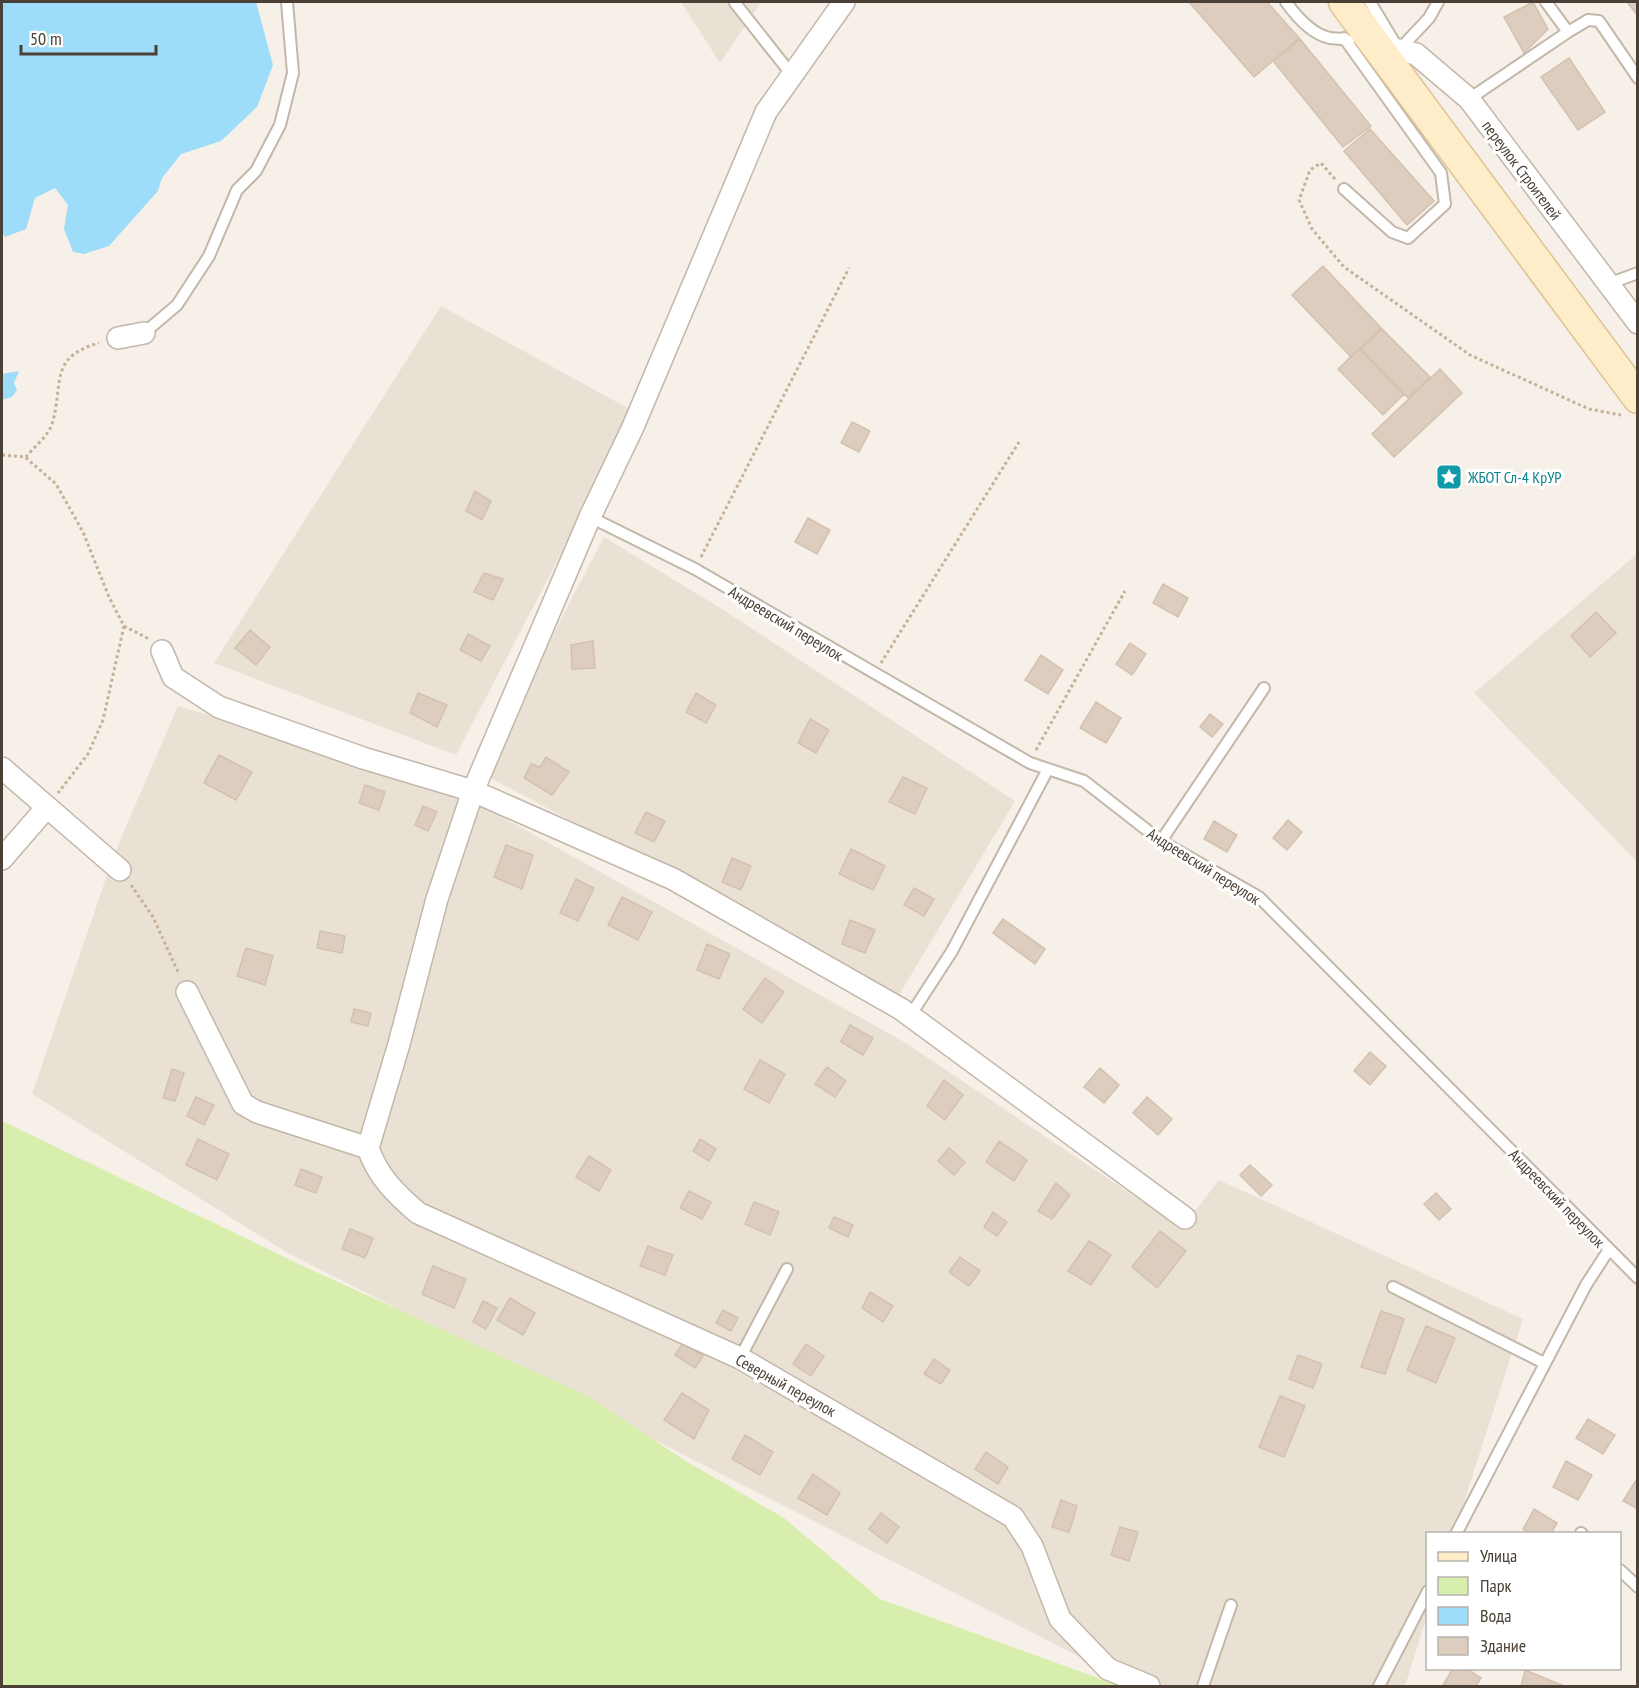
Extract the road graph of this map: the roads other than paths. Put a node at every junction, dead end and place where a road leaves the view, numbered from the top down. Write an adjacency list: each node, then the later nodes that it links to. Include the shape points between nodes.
1 (286, 2): 19 (lane, via 293,73 280,125 255,171 237,190 209,256 177,305)
2 (844, 2): 12 (street)
3 (1286, 2): 10 (lane, via 1309,27 1328,38)
4 (1344, 2): 11 (main road)
5 (1371, 2): 11 (lane)
6 (1438, 2): 11 (lane, via 1429,18)
7 (1546, 2): 9 (lane)
8 (735, 3): 12 (lane)
9 (1568, 32): 13 (lane, via 1588,20 1599,21); 14 (lane)
10 (1344, 39): 11 (lane); 15 (lane, via 1441,173 1445,204 1408,238 1392,232)
11 (1392, 54): 14 (street, переулок Строителей, via 1416,54); 21 (main road)
12 (792, 75): 22 (street, via 766,112 633,427)
13 (1638, 78)
14 (1469, 99): 17 (street, переулок Строителей)
15 (1344, 189)
16 (1638, 273): 17 (lane)
17 (1608, 284): 18 (street, переулок Строителей)
18 (1638, 323)
19 (144, 333): 20 (street)
20 (118, 338)
21 (1633, 407)
22 (590, 517): 26 (lane, Андреевский переулок, via 695,569 1030,763); 27 (street)
23 (162, 651): 27 (street, via 173,676 219,707 363,758)
24 (1264, 688): 29 (lane)
25 (2, 768): 28 (street)
26 (1048, 769): 29 (lane, Андреевский переулок, via 1084,781); 33 (lane, via 952,951)
27 (473, 791): 33 (street, via 673,879); 34 (street, via 437,899)
28 (47, 807): 30 (street); 31 (street)
29 (1161, 841): 36 (lane, Андреевский переулок, via 1258,897 1467,1104)
30 (2, 859)
31 (120, 870)
32 (187, 992): 34 (street, via 243,1104)
33 (910, 1016): 35 (street)
34 (368, 1148): 40 (street, Северный переулок, via 390,1189 418,1213)
35 (1185, 1218)
36 (1608, 1251): 38 (lane, Андреевский переулок); 41 (lane)
37 (787, 1269): 40 (lane)
38 (1638, 1278)
39 (1393, 1287): 41 (lane)
40 (740, 1358): 47 (street, Северный переулок, via 1013,1517 1032,1546 1060,1619 1108,1669)
41 (1544, 1363): 42 (lane)
42 (1457, 1532)
43 (1621, 1571): 44 (lane)
44 (1638, 1587)
45 (1426, 1595): 49 (lane)
46 (1231, 1605): 48 (lane)
47 (1149, 1686)
48 (1203, 1686)
49 (1379, 1686)

